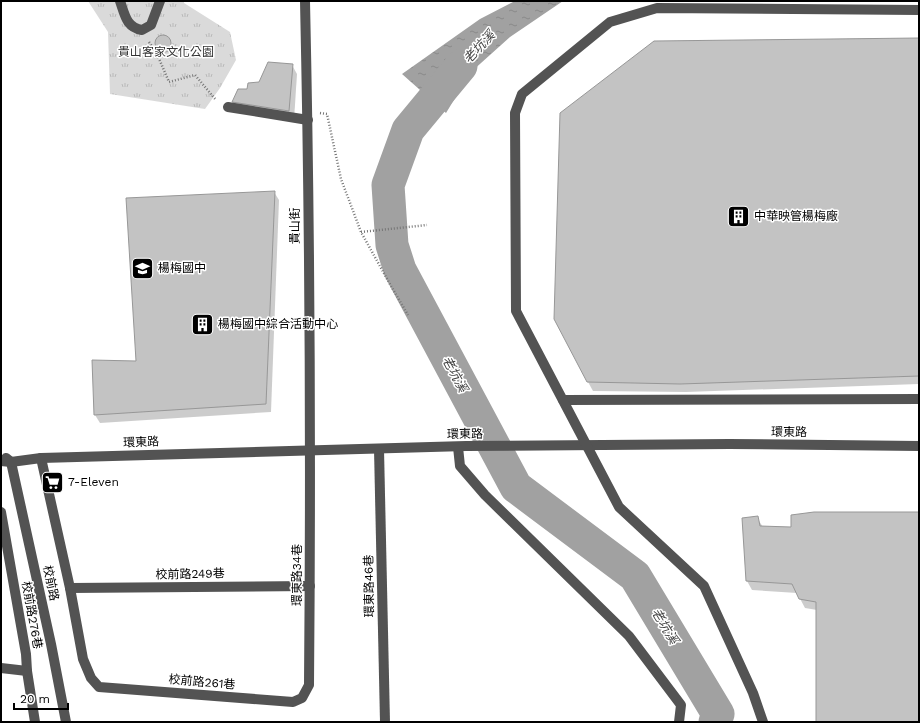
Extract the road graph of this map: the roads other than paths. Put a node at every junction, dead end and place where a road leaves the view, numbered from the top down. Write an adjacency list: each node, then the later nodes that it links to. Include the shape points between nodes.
1 (120, 1): 2 (street, via 128,23 142,30 151,25)
2 (160, 1)
3 (305, 1): 6 (street, 貴山街)
4 (919, 10): 8 (street, via 657,8 610,22 522,94 515,113 516,311)
5 (228, 107): 6 (street)
6 (308, 116): 12 (street, 貴山街)
7 (919, 399): 8 (street)
8 (563, 400): 26 (street, via 619,507 704,586 753,693)
9 (919, 446): 10 (street, 環東路, via 729,444)
10 (462, 447): 11 (street, 環東路); 25 (street, via 460,466 485,495 629,636 681,705)
11 (379, 449): 12 (street, 環東路); 24 (street, 環東路46巷)
12 (310, 451): 14 (street, 環東路); 17 (street, 環東路34巷)
13 (1, 454): 15 (street)
14 (41, 458): 15 (street, 環東路); 18 (street)
15 (6, 462): 23 (street, 校前路, via 51,644)
16 (1, 512): 20 (street, 校前路276巷)
17 (310, 586): 18 (street, 校前路249巷); 21 (street, 環東路34巷, via 309,685)
18 (70, 588): 21 (street, 校前路261巷, via 83,659 91,678 99,687 294,702)
19 (1, 668): 20 (street)
20 (27, 671): 22 (street, 校前路276巷)
21 (302, 698)
22 (34, 722)
23 (66, 722)
24 (385, 722)
25 (679, 722)
26 (763, 722)

